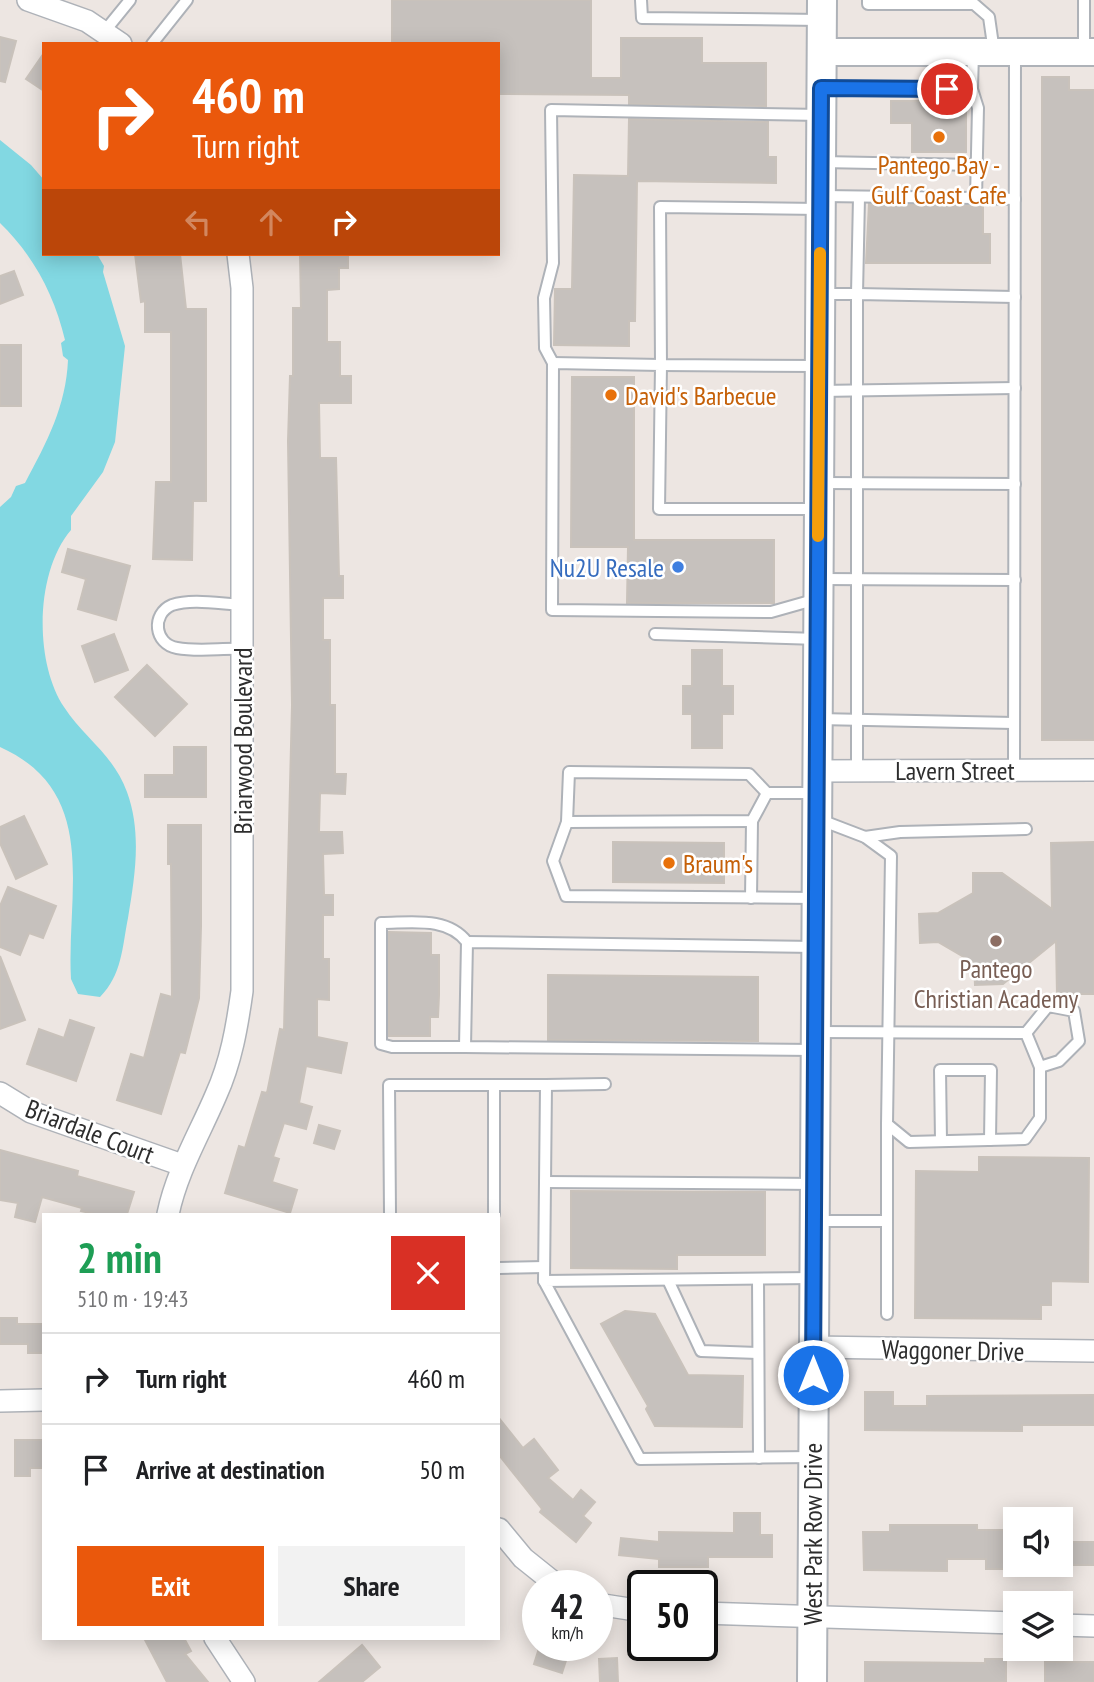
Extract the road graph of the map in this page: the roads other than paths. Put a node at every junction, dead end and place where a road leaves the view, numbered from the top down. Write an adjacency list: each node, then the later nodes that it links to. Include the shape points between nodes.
1 (28, 0): 8 (street, via 87,21)
2 (130, 0): 8 (lane)
3 (187, 0): 9 (lane)
4 (641, 0): 7 (lane, via 642,19)
5 (867, 0): 11 (lane, via 868,4 974,4 989,17)
6 (1084, 0): 12 (lane)
7 (821, 10): 10 (main road, West Park Row Drive)
8 (112, 38)
9 (154, 42)
10 (821, 52): 11 (street); 14 (main road, West Park Row Drive)
11 (994, 52): 12 (street); 13 (lane); 19 (lane)
12 (1089, 52)
13 (972, 89): 14 (lane); 16 (lane, via 978,108)
14 (821, 101): 15 (main road, West Park Row Drive); 25 (lane, via 551,110 553,263 544,298 545,348)
15 (820, 162): 16 (lane); 20 (main road, West Park Row Drive)
16 (976, 165): 18 (lane)
17 (859, 197): 18 (lane); 20 (lane); 23 (lane)
18 (976, 198): 19 (lane)
19 (1015, 199): 24 (lane)
20 (820, 203): 22 (main road, West Park Row Drive); 26 (lane, via 660,207)
21 (238, 256): 36 (street, Briarwood Boulevard)
22 (820, 294): 23 (lane); 27 (main road, West Park Row Drive)
23 (857, 294): 24 (lane); 29 (lane)
24 (1015, 298): 28 (lane)
25 (553, 363): 26 (lane); 35 (lane, via 552,610 771,612)
26 (661, 365): 27 (lane); 32 (lane, via 660,509)
27 (820, 378): 29 (lane); 32 (main road, West Park Row Drive)
28 (1015, 388): 29 (lane); 30 (lane)
29 (857, 389): 31 (lane)
30 (1015, 484): 31 (lane); 34 (lane)
31 (857, 485): 32 (lane); 33 (lane)
32 (819, 496): 35 (main road, West Park Row Drive)
33 (858, 579): 34 (lane); 35 (lane); 41 (lane)
34 (1014, 580): 42 (lane)
35 (818, 589): 38 (main road, West Park Row Drive)
36 (243, 605): 39 (street, Briarwood Boulevard); 39 (lane, via 185,602 160,614 157,627 159,635 175,648)
37 (654, 634): 38 (lane)
38 (818, 639): 40 (main road, West Park Row Drive)
39 (243, 649): 68 (street, Briarwood Boulevard, via 242,991 234,1046 218,1093)
40 (817, 719): 41 (lane); 47 (main road, West Park Row Drive)
41 (858, 719): 42 (lane); 45 (lane)
42 (1014, 723): 43 (lane)
43 (1014, 770): 44 (street, Lavern Street); 45 (street, Lavern Street)
44 (1094, 770)
45 (858, 771): 47 (street, Lavern Street)
46 (767, 793): 47 (lane); 48 (lane); 49 (lane, via 748,774 569,772)
47 (816, 794): 51 (lane); 53 (main road, West Park Row Drive)
48 (752, 821): 49 (lane); 52 (lane)
49 (567, 822): 52 (lane, via 553,861 566,896)
50 (1026, 830): 51 (lane)
51 (864, 836): 56 (lane, via 891,856)
52 (751, 898): 53 (lane)
53 (816, 898): 55 (main road, West Park Row Drive)
54 (467, 942): 55 (lane); 59 (lane); 59 (lane, via 458,930 440,924 381,923 381,1044)
55 (815, 947): 58 (main road, West Park Row Drive)
56 (889, 1032): 57 (lane); 58 (lane); 65 (lane)
57 (1026, 1033): 60 (lane); 60 (lane, via 1048,1006 1074,1011 1079,1041 1059,1061)
58 (815, 1041): 59 (lane); 70 (main road, West Park Row Drive)
59 (465, 1047)
60 (1040, 1067): 66 (lane, via 1040,1118 1025,1139)
61 (605, 1084): 63 (lane)
62 (494, 1085): 63 (lane); 72 (lane, via 389,1085); 73 (lane)
63 (546, 1085): 69 (lane)
64 (0, 1093): 68 (street, Briardale Court, via 31,1112)
65 (887, 1124): 67 (lane, via 909,1142); 75 (lane)
66 (990, 1140): 67 (lane); 67 (lane, via 991,1070 940,1070)
67 (941, 1141)
68 (182, 1165): 71 (street, Briarwood Boulevard)
69 (545, 1182): 70 (lane); 76 (lane)
70 (815, 1184): 74 (main road, West Park Row Drive)
71 (168, 1213)
72 (390, 1213)
73 (494, 1213)
74 (815, 1221): 75 (lane); 78 (main road, West Park Row Drive)
75 (886, 1221): 82 (lane)
76 (544, 1267): 77 (lane); 81 (lane)
77 (500, 1268)
78 (814, 1278): 79 (lane); 83 (main road, West Park Row Drive)
79 (758, 1279): 80 (lane); 85 (lane)
80 (668, 1280): 81 (lane); 85 (lane, via 701,1350)
81 (544, 1281): 89 (lane, via 640,1459)
82 (887, 1314)
83 (812, 1347): 84 (street, Waggoner Drive); 88 (main road, West Park Row Drive)
84 (1094, 1351)
85 (758, 1353): 89 (lane)
86 (42, 1400): 87 (street)
87 (0, 1401)
88 (813, 1457): 89 (lane); 93 (main road, West Park Row Drive)
89 (759, 1458)
90 (500, 1530): 91 (street)
91 (538, 1570)
92 (718, 1613): 93 (street)
93 (812, 1616): 94 (street); 99 (main road, West Park Row Drive)
94 (1003, 1623)
95 (1073, 1625): 96 (street)
96 (1094, 1626)
97 (216, 1640): 98 (street)
98 (243, 1682)
99 (812, 1682)

